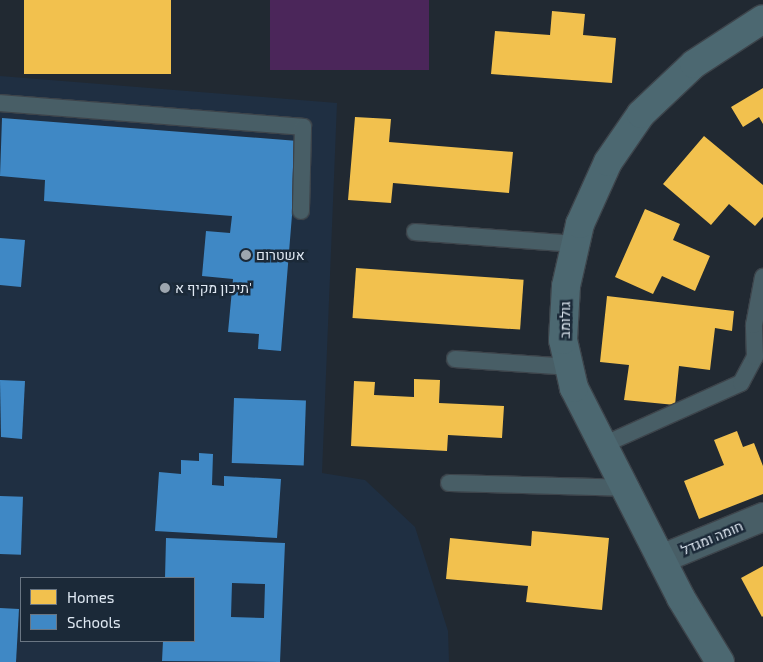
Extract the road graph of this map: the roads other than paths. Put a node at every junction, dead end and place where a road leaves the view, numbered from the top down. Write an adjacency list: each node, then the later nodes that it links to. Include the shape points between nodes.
1 (763, 19): 5 (street, גולומב, via 694,64 642,114 608,162)
2 (0, 103): 3 (lane, via 303,127)
3 (301, 211)
4 (415, 232): 5 (lane)
5 (575, 244): 8 (street, גולומב, via 564,322)
6 (763, 277): 9 (lane, via 754,325 755,357 741,383)
7 (455, 359): 8 (lane)
8 (570, 367): 9 (street, גולומב, via 574,388)
9 (603, 445): 11 (street, גולומב)
10 (449, 483): 11 (lane)
11 (624, 488): 13 (street, גולומב)
12 (763, 517): 13 (street, חומה ומגדל)
13 (661, 559): 14 (street, גולומב)
14 (720, 662)

